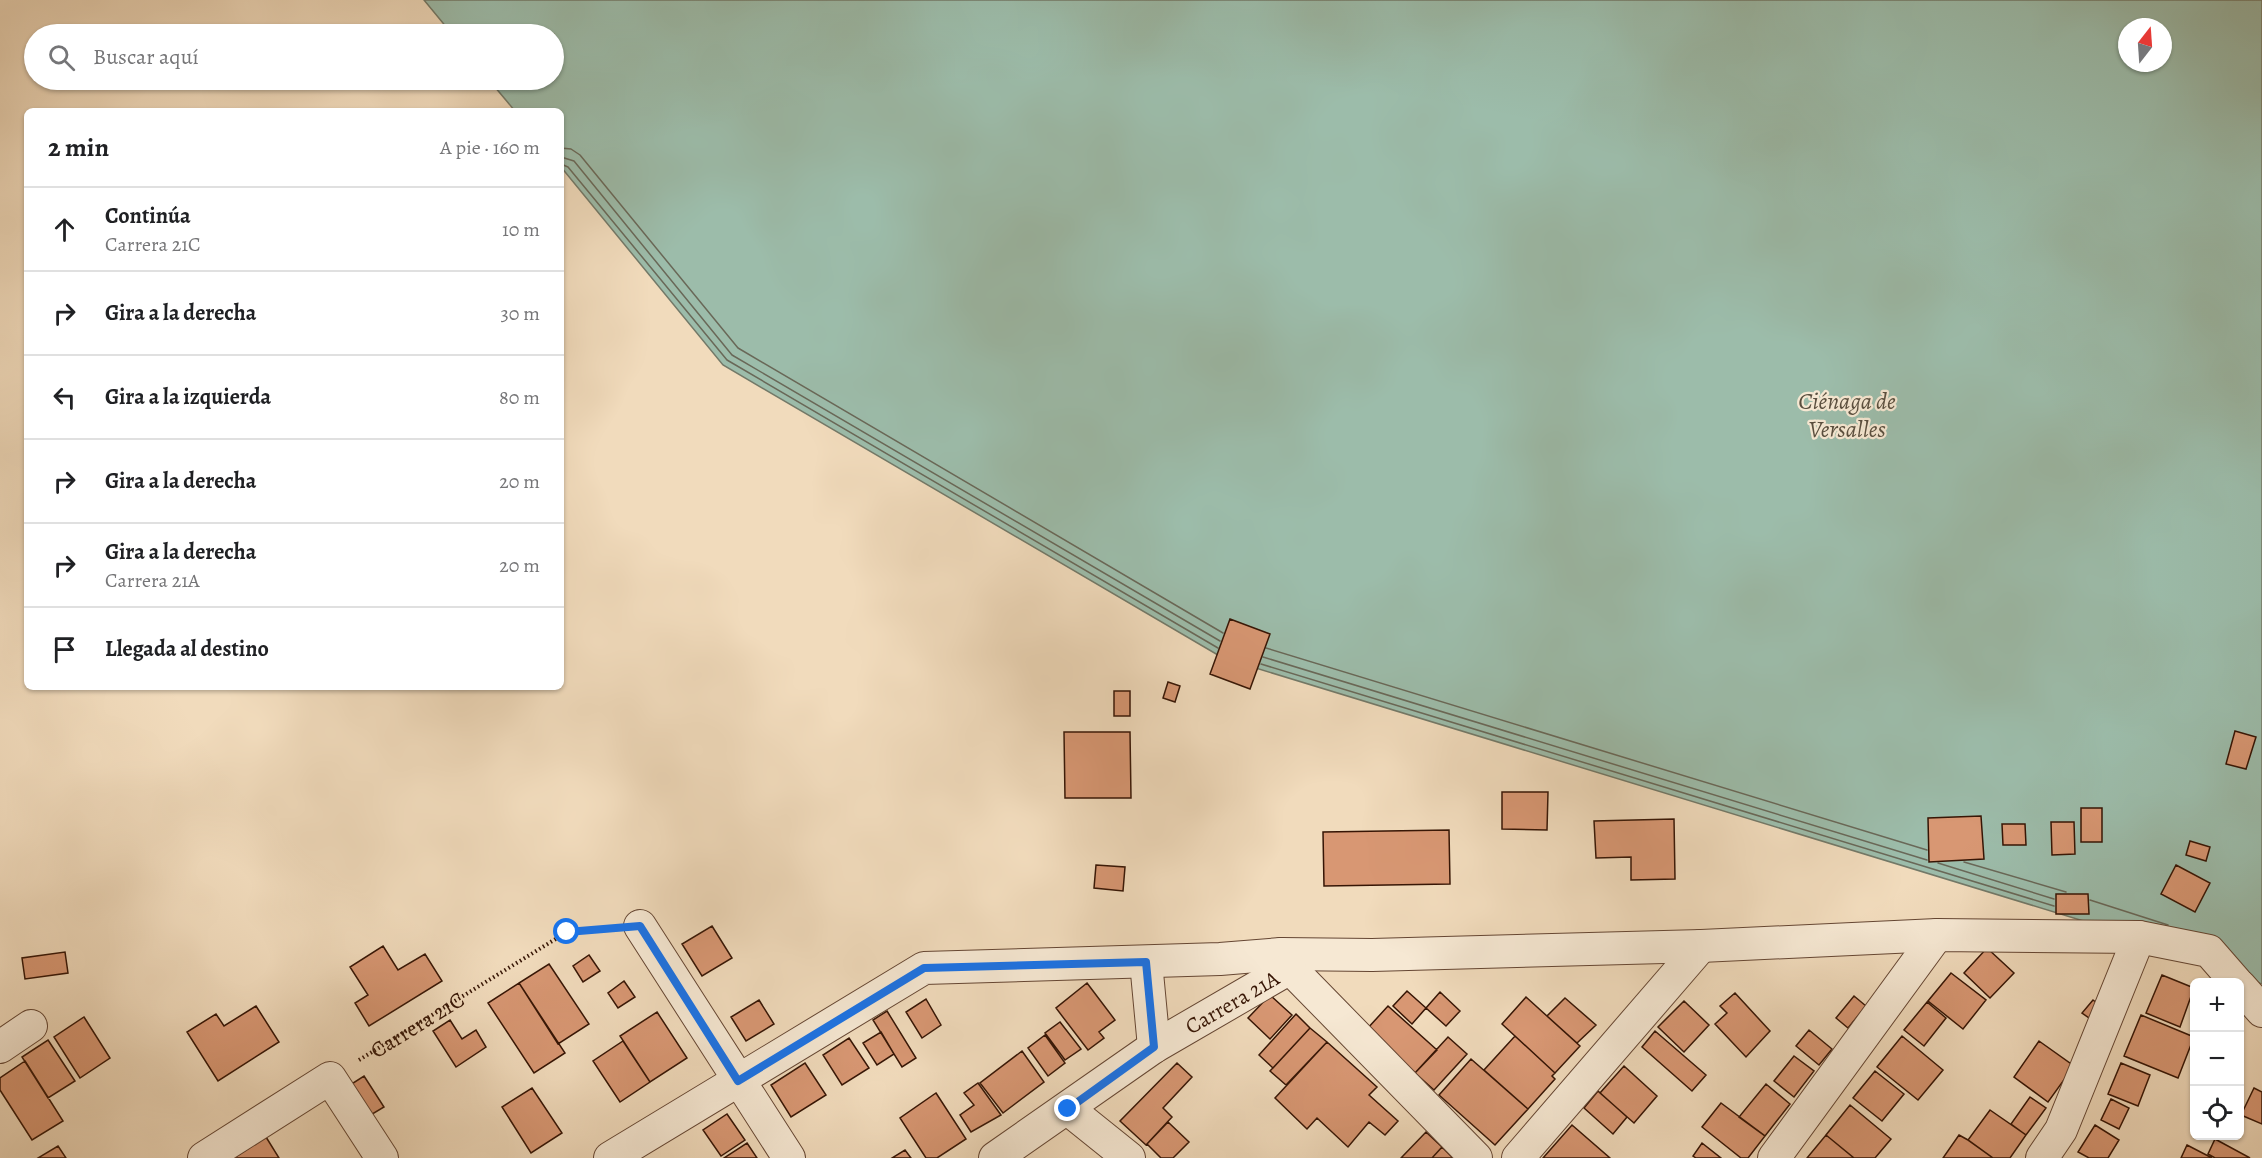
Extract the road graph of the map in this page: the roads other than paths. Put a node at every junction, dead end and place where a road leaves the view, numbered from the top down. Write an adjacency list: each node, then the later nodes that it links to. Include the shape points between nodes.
1 (640, 926): 13 (street)
2 (1937, 935): 3 (street); 4 (street); 23 (street)
3 (2139, 937): 7 (street, via 2209,951); 24 (street, via 2061,1130)
4 (1701, 946): 5 (street); 22 (street)
5 (1286, 961): 6 (street); 12 (street, Carrera 21A); 21 (street)
6 (1146, 962): 12 (street); 13 (street, via 924,968)
7 (2233, 978)
8 (2244, 991): 9 (street)
9 (2262, 1011)
10 (31, 1026): 11 (street)
11 (0, 1047)
12 (1154, 1047): 14 (street, Carrera 21A)
13 (738, 1081): 18 (street); 19 (street)
14 (1068, 1109): 15 (street, Carrera 21A); 20 (street)
15 (1005, 1155)
16 (204, 1158): 17 (street, via 330,1078)
17 (382, 1158)
18 (610, 1158)
19 (789, 1158)
20 (1129, 1158)
21 (1476, 1158)
22 (1518, 1158)
23 (1774, 1158)
24 (2042, 1158)

